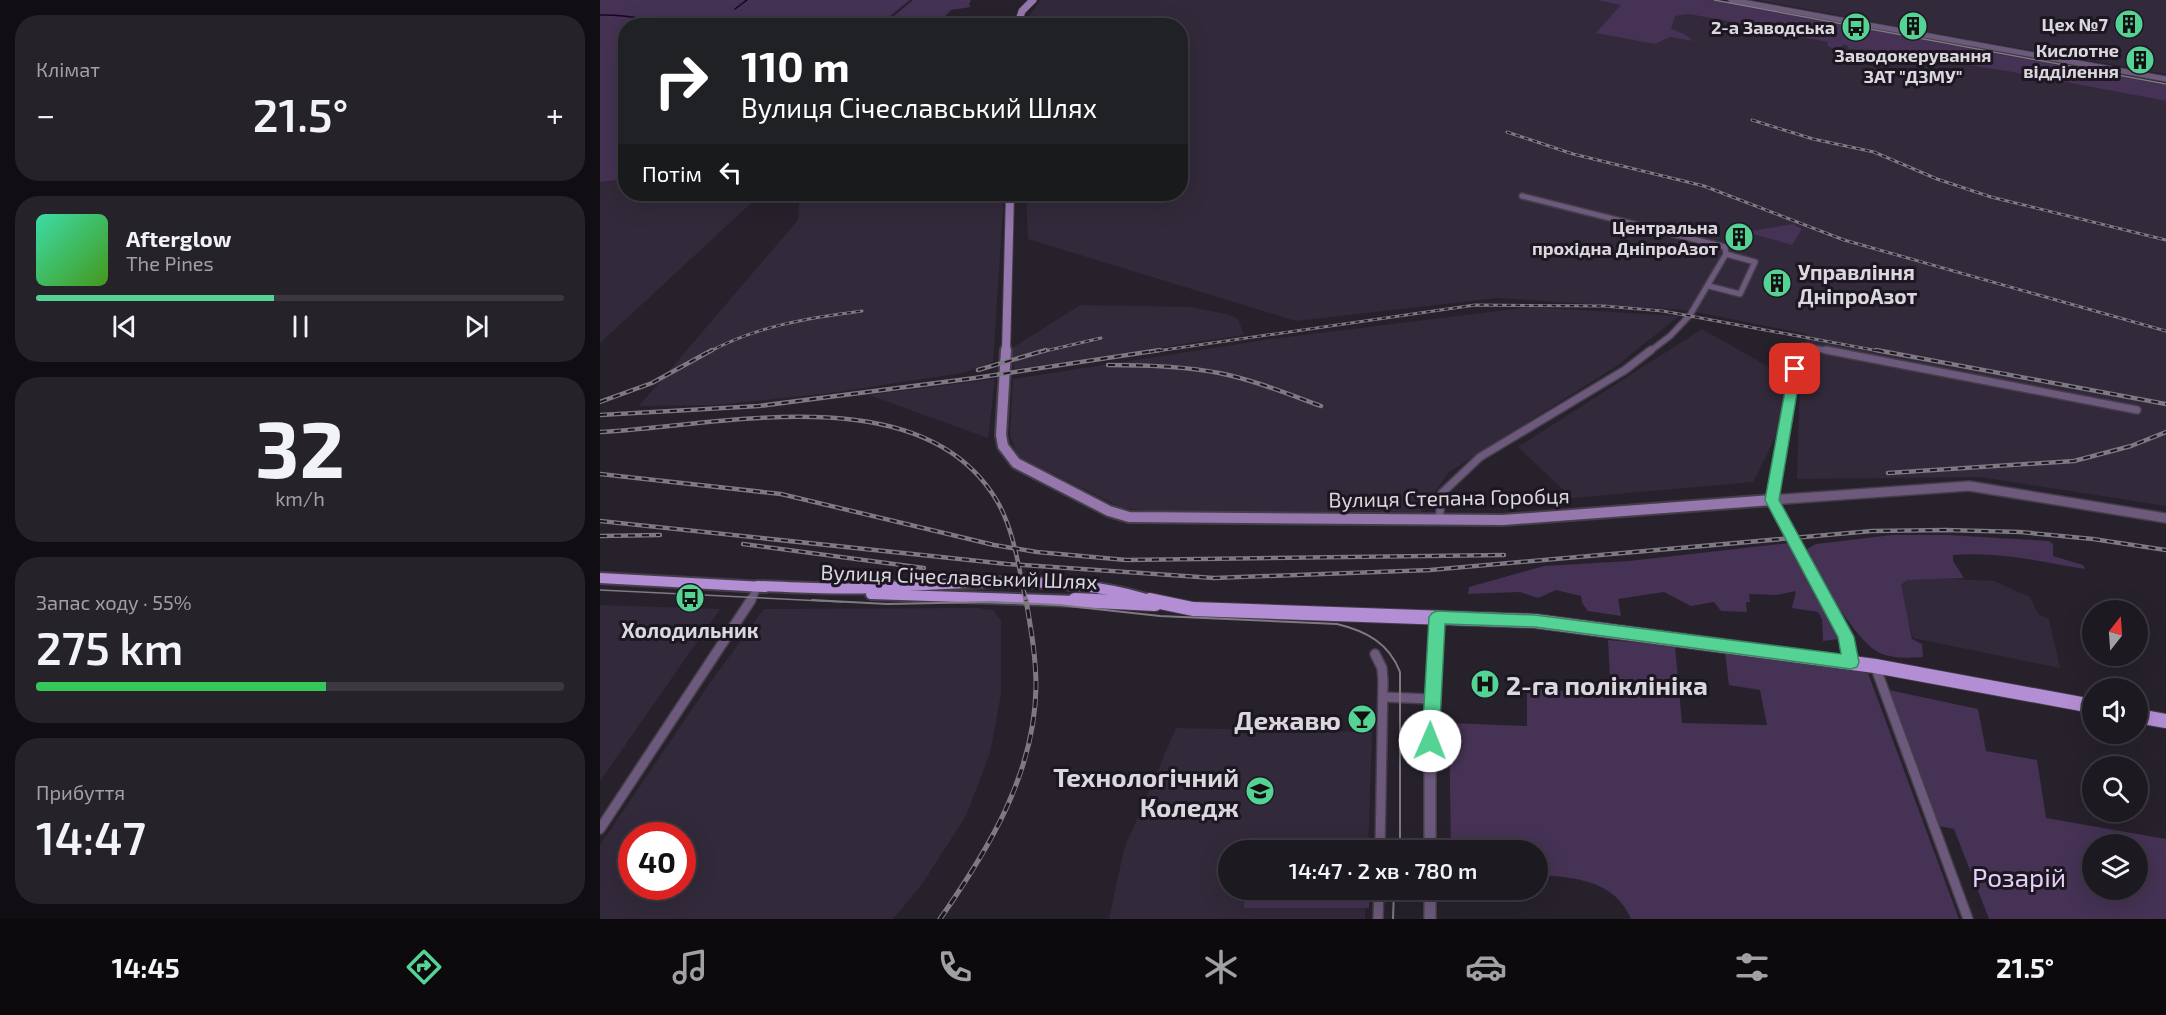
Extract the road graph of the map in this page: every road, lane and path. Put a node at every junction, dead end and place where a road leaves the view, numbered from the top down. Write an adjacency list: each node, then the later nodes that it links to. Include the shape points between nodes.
1 (1033, 0): 3 (main road, via 1021,9)
2 (1731, 0): 4 (street)
3 (1018, 18)
4 (2166, 79)
5 (1522, 196): 7 (street, via 1725,247)
6 (1010, 201): 12 (main road, Вулиця Степана Горобця, via 1001,435 1003,446 1016,463 1129,518)
7 (1726, 254): 8 (street, Вулиця Степана Горобця); 8 (street, via 1755,261 1740,294)
8 (1709, 286): 12 (street, Вулиця Степана Горобця, via 1690,315 1654,350 1480,457 1442,493)
9 (2137, 410): 10 (street, via 1803,346 1798,348)
10 (1772, 500): 11 (street, Вулиця Степана Горобця, via 1969,486); 12 (main road, Вулиця Степана Горобця, via 1503,520); 17 (main road, via 1846,637)
11 (2166, 518)
12 (1438, 520)
13 (600, 578): 14 (main road, Вулиця Січеславський Шлях)
14 (758, 586): 15 (main road, Вулиця Січеславський Шлях, via 865,594 1158,603 1193,609); 24 (street, via 746,611)
15 (1437, 617): 17 (main road, Вулиця Січеславський Шлях, via 1535,621); 20 (street)
16 (1376, 654): 19 (street, via 1382,668)
17 (1851, 662): 18 (main road, Вулиця Січеславський Шлях)
18 (1875, 666): 21 (main road, Вулиця Січеславський Шлях); 31 (street)
19 (1383, 697): 20 (street); 25 (street)
20 (1432, 699): 26 (street)
21 (2082, 704)
22 (2148, 718): 23 (main road)
23 (2166, 721)
24 (600, 829)
25 (1380, 840)
26 (1430, 840)
27 (1379, 900): 29 (street)
28 (1430, 900): 30 (street)
29 (1378, 919)
30 (1430, 919)
31 (1968, 919)

